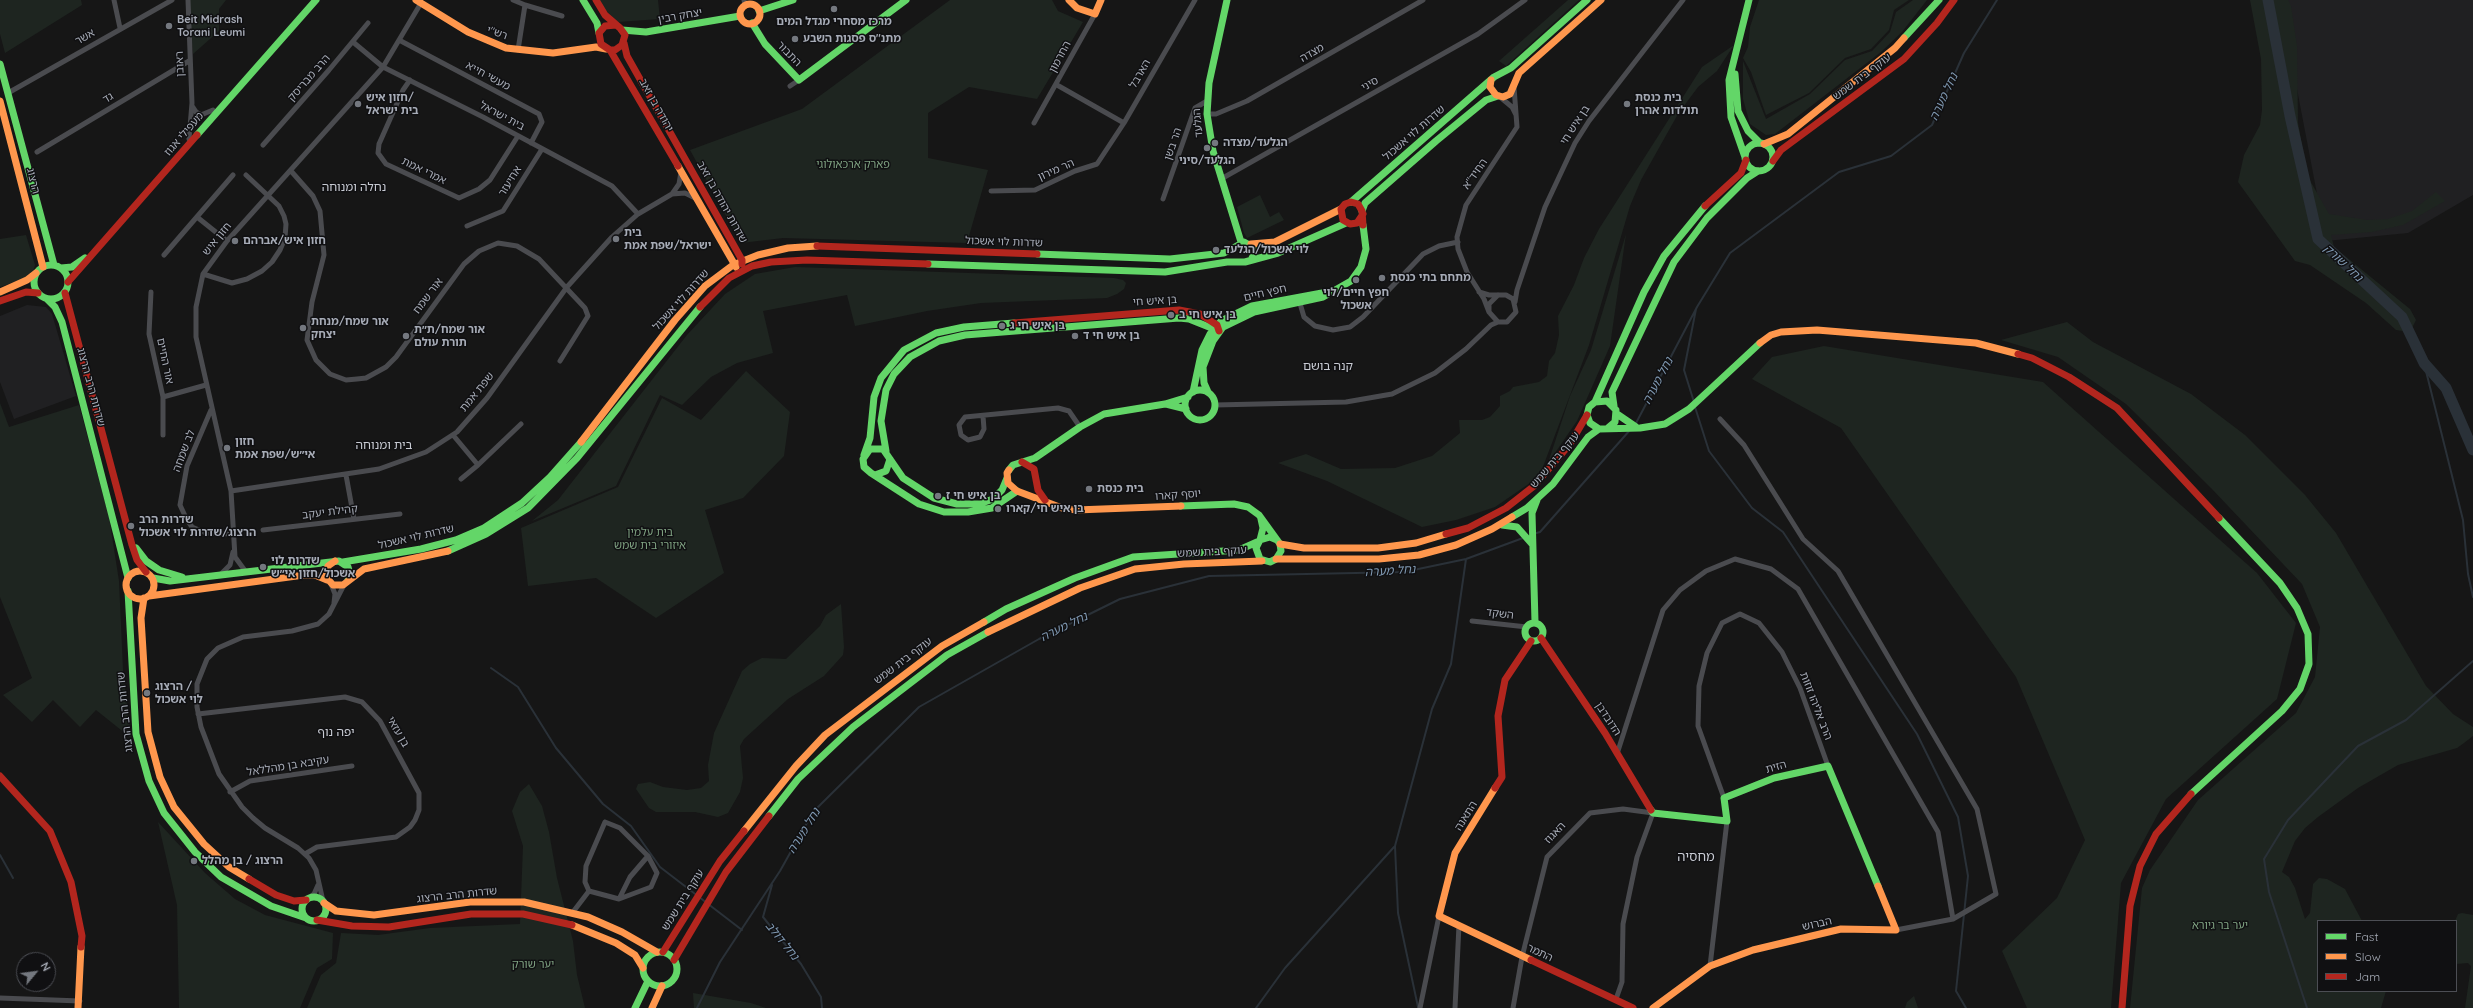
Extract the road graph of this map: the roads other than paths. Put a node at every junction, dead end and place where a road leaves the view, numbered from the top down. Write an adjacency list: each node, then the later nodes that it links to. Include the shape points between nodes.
1 (114, 0): 33 (street)
2 (172, 0): 33 (street, אשר)
3 (188, 0): 44 (street, ראובן)
4 (310, 0): 59 (main road, מעפילי אגוז)
5 (316, 0): 107 (main road, מעפילי אגוז)
6 (513, 0): 25 (street)
7 (583, 0): 36 (main road, via 597,24)
8 (596, 0): 32 (main road, via 605,15)
9 (793, 0): 26 (main road)
10 (906, 0): 49 (main road, התבור)
11 (1069, 0): 27 (main road, via 1077,8)
12 (1101, 0): 27 (main road, החרמון)
13 (1195, 0): 63 (street, הארבל)
14 (1227, 0): 57 (main road, הגלעד)
15 (1422, 0): 60 (street, מצדה, via 1247,102 1216,114)
16 (1525, 0): 79 (street, סיני, via 1478,34)
17 (1587, 0): 47 (main road, via 1511,68)
18 (1601, 0): 52 (main road, via 1519,73)
19 (1683, 0): 108 (street, בן איש חי, via 1589,121 1575,143 1553,187)
20 (1749, 0): 40 (main road)
21 (1939, 0): 67 (main road, עוקף בית שמש, via 1895,48 1788,134)
22 (1953, 1): 73 (main road, עוקף בית שמש, via 1938,23 1904,59 1781,150)
23 (418, 2): 37 (street, חזון איש); 43 (main road, רש"י, via 482,40)
24 (745, 2): 26 (main road, via 755,5); 29 (main road)
25 (525, 5): 28 (street); 43 (street)
26 (759, 11): 31 (main road, via 758,19)
27 (1095, 14): 51 (street, החרמון)
28 (562, 16)
29 (740, 16): 31 (main road, via 746,22); 35 (main road, יצחק רבין)
30 (368, 23): 38 (street, הרב מבריסק)
31 (752, 23): 49 (main road, התבור, via 765,44)
32 (616, 25): 34 (main road); 36 (main road, via 605,26)
33 (120, 28): 54 (street, אשר)
34 (622, 30): 35 (main road, יצחק רבין); 39 (main road)
35 (646, 32): 39 (main road, יצחק רבין)
36 (599, 34): 41 (main road); 42 (main road, via 601,44)
37 (399, 40): 46 (street, חזון איש); 66 (street, מעשי חייא, via 539,114 542,122)
38 (353, 42): 46 (street, בית ישראל); 68 (street, הרב מבריסק)
39 (624, 42): 42 (main road, via 618,49); 98 (main road, שדרות יהודה בן זאב, via 627,56)
40 (1738, 44): 67 (main road, via 1734,82 1736,102 1744,125); 72 (main road, via 1729,80 1729,106)
41 (582, 49): 42 (main road, רש"י); 43 (main road, רש"י, via 553,53)
42 (608, 49): 75 (main road, יהודה בן זאב)
43 (518, 50)
44 (189, 61): 58 (street, ראובן); 70 (street, גד)
45 (0, 64): 54 (main road)
46 (383, 67): 48 (street, בית ישראל); 74 (street, חזון איש)
47 (1501, 73): 50 (main road); 52 (main road, via 1508,75)
48 (410, 80): 64 (street, בית ישראל); 64 (street, אמרי אמת, via 379,144 378,153 386,164 459,198 479,189 490,180)
49 (799, 80): 53 (street, התבור)
50 (1492, 80): 55 (main road, via 1492,90); 85 (main road, שדרות לוי אשכול)
51 (1057, 85): 62 (street, החרמון); 63 (street)
52 (1514, 85): 55 (main road, via 1507,96); 61 (street)
53 (790, 86)
54 (8, 93): 103 (main road)
55 (1499, 97): 61 (street, via 1512,107); 87 (main road, שדרות לוי אשכול, via 1486,100 1436,141 1365,203)
56 (0, 100): 102 (main road, הרצוג)
57 (1207, 101): 60 (main road, הגלעד); 84 (street, הר בשן, via 1195,108)
58 (192, 103): 59 (street, via 198,114 204,115); 65 (street, ראובן)
59 (213, 110): 65 (main road, מעפילי אגוז)
60 (1207, 114): 79 (main road, הגלעד, via 1209,135)
61 (1518, 121): 94 (street, החיד"א, via 1514,133 1466,205 1459,226)
62 (1034, 123)
63 (1124, 123): 71 (street, הארבל)
64 (518, 136): 66 (street, בית ישראל)
65 (189, 139): 103 (main road, מעפילי אגוז, via 84,258 72,268)
66 (531, 143): 69 (street, בית ישראל)
67 (1762, 144): 72 (main road, via 1750,147); 73 (main road, via 1770,149)
68 (263, 145)
69 (542, 149): 88 (street, בית ישראל, via 612,186); 91 (street, אחיעזר, via 503,211)
70 (38, 152)
71 (1103, 158): 80 (street, הר מירון, via 1097,164 1035,190)
72 (1745, 159): 76 (main road, via 1750,168); 129 (main road, via 1741,173 1694,217 1664,256 1644,292)
73 (1773, 161): 76 (main road, via 1766,170)
74 (291, 171): 81 (street, חזון איש); 109 (street, אור שמח, via 314,196 320,211 324,255 312,302 307,340 316,360 330,374 346,380 366,378 386,367 464,264 472,255 488,246 506,243 526,251 539,259)
75 (681, 172): 82 (street, via 679,184); 83 (main road, שדרות יהודה בן זאב)
76 (1758, 172): 132 (main road, via 1744,180 1707,218 1674,262 1612,392)
77 (233, 175): 89 (street)
78 (246, 175): 81 (street)
79 (1221, 180): 96 (main road, הגלעד)
80 (991, 191)
81 (268, 194): 92 (street, חזון איש); 106 (street, via 279,206 286,224 285,238 272,262 262,271 232,282)
82 (672, 194): 83 (street, via 685,193); 88 (street, שפת אמת)
83 (696, 198): 101 (main road, שדרות יהודה בן זאב)
84 (1163, 200)
85 (1351, 202): 86 (main road, via 1345,204); 87 (main road, via 1358,204)
86 (1341, 210): 90 (main road, via 1341,217); 95 (main road, via 1275,242)
87 (1362, 213): 90 (main road, via 1357,223); 93 (main road, חפץ חיים)
88 (638, 214): 109 (street, שפת אמת, via 612,237)
89 (197, 217): 92 (street); 97 (street)
90 (1348, 223): 93 (main road, via 1359,230); 99 (main road, via 1278,253)
91 (467, 226)
92 (227, 241): 106 (street, חזון איש)
93 (1365, 242): 117 (main road, חפץ חיים, via 1361,267 1345,285 1323,297)
94 (1458, 242): 110 (street, via 1466,272); 117 (street, via 1439,246 1416,260 1363,317 1350,327 1333,330 1315,326 1304,317)
95 (1251, 244): 96 (main road); 99 (main road, via 1254,250)
96 (1238, 245): 98 (main road, שדרות לוי אשכול, via 1224,253 1170,259 807,246 778,249); 100 (main road, via 1234,256)
97 (164, 255)
98 (742, 260): 101 (main road, שדרות לוי אשכול); 104 (main road, שדרות יהודה בן זאב)
99 (1251, 260): 100 (main road)
100 (1239, 261): 104 (main road, שדרות לוי אשכול, via 1148,272 807,260 771,262)
101 (733, 265): 104 (main road, שדרות יהודה בן זאב); 175 (main road, שדרות לוי אשכול, via 715,277 692,301 572,453 522,503 484,528 456,540 421,549)
102 (43, 267): 103 (main road); 105 (main road)
103 (58, 267): 107 (main road, via 66,274)
104 (741, 270): 183 (main road, שדרות לוי אשכול, via 712,293 577,458 528,508 486,534 458,547 442,553 364,569)
105 (36, 273): 111 (main road); 113 (main road, via 34,284)
106 (203, 274): 125 (street, חזון איש, via 195,323)
107 (68, 282): 114 (main road)
108 (1519, 282): 115 (street, via 1512,291); 119 (street, בן איש חי)
109 (567, 287): 124 (street, אור שמח, via 585,308 588,316); 145 (street, שפת אמת, via 487,398)
110 (1478, 291): 115 (street); 120 (street)
111 (0, 292)
112 (151, 292): 128 (street, אור החיים, via 149,334)
113 (38, 293): 116 (main road); 118 (main road, via 26,292)
114 (65, 293): 116 (main road, via 57,298); 167 (main road, שדרות הרב הרצוג)
115 (1500, 295): 119 (street, via 1510,296); 120 (street, via 1489,304)
116 (47, 299): 179 (main road, שדרות הרב הרצוג, via 55,307 62,322)
117 (1299, 300): 122 (main road, חפץ חיים, via 1254,312)
118 (0, 301)
119 (1516, 302): 121 (street, via 1516,312 1512,319)
120 (1490, 314): 121 (street); 123 (street)
121 (1498, 322): 123 (street)
122 (1216, 329): 126 (main road, חפץ חיים, via 1203,367 1204,383); 127 (main road, חפץ חיים, via 1200,357); 146 (main road, בן איש חי, via 1180,318 965,335 938,341 910,357 894,374 886,390 881,415); 147 (main road, בן איש חי, via 1200,314 1179,310 964,327 936,333 904,350 881,378 874,397 870,438)
123 (1486, 329): 131 (street, via 1435,373 1392,394 1346,402)
124 (560, 361)
125 (206, 385): 128 (street); 134 (street, חזון איש)
126 (1208, 392): 127 (main road, via 1200,390); 131 (main road)
127 (1190, 395): 130 (main road); 133 (main road)
128 (163, 397): 144 (street, אור החיים)
129 (1595, 402): 132 (main road, via 1607,401); 136 (main road, via 1589,407)
130 (1165, 404): 133 (main road); 140 (main road, via 1115,410)
131 (1215, 405): 133 (main road, via 1212,414 1202,420 1191,417)
132 (1614, 406): 135 (main road)
133 (1186, 409)
134 (211, 410): 157 (street, חזון איש); 166 (street, לב שמחה, via 187,466 180,504 192,527 206,533)
135 (1617, 414): 141 (main road, via 1615,422); 142 (main road, via 1628,424)
136 (1587, 415): 143 (main road, via 1590,423); 169 (main road, עוקף בית שמש, via 1570,444 1534,486 1506,508 1463,530 1416,543 1378,548 1304,548)
137 (983, 416): 137 (street, via 963,418 959,426 961,435 970,440 980,437 984,429); 140 (street, via 1064,409 1069,411)
138 (1720, 419): 211 (street, הברוש, via 1744,445 1803,538 1838,571 1977,809 1996,894)
139 (521, 424): 151 (street)
140 (1080, 427): 148 (main road)
141 (1608, 428): 142 (main road); 143 (main road)
142 (1640, 428): 232 (main road, via 1665,424 1680,416 1753,347 1771,335 1781,332 1802,329 1976,343 2032,358 2069,377 2118,408 2280,583 2297,608 2308,634 2309,664 2300,689 2282,711 2180,804 2156,834 2140,866 2130,906)
143 (1599, 429): 159 (main road, עוקף בית שמש, via 1588,437 1553,484)
144 (163, 435)
145 (453, 435): 151 (street); 152 (street, שפת אמת, via 426,452 378,469)
146 (886, 451): 147 (main road, via 874,447); 149 (main road)
147 (864, 455): 153 (main road, via 864,467)
148 (1041, 455): 150 (main road); 154 (main road)
149 (890, 459): 153 (main road, via 886,471); 155 (main road, via 896,471 922,492 956,504 979,504 993,499 1002,490)
150 (1022, 462): 154 (main road, via 1031,465); 155 (main road, via 1013,465)
151 (478, 465): 156 (street)
152 (346, 475): 157 (street, שפת אמת); 163 (street)
153 (875, 475): 158 (main road, via 919,504 944,512 992,508)
154 (1036, 476): 158 (main road, via 1032,487); 160 (main road, via 1038,490)
155 (1007, 478): 158 (main road, via 1010,486)
156 (461, 479)
157 (231, 491): 166 (street, חזון איש)
158 (1019, 491): 160 (main road, יוסף קארו)
159 (1538, 498): 164 (main road, עוקף בית שמש); 170 (main road, via 1532,513)
160 (1048, 503): 162 (main road, יוסף קארו, via 1062,508 1084,510 1234,504 1248,507)
161 (400, 514): 163 (street, קהילת יעקב)
162 (1259, 515): 168 (main road, via 1263,528); 169 (main road, יוסף קארו)
163 (354, 519): 165 (street, קהילת יעקב)
164 (1496, 527): 170 (main road, via 1506,524 1517,527); 172 (main road, עוקף בית שמש, via 1456,545 1418,555 1373,560)
165 (263, 530)
166 (234, 534): 171 (street, חזון איש)
167 (130, 537): 176 (main road, שדרות הרב הרצוג, via 137,560); 181 (main road, via 146,561 159,570 175,576)
168 (1259, 541): 169 (main road, via 1270,537); 173 (main road, via 1256,551); 215 (main road, עוקף בית שמש, via 1239,550 1133,557 1075,578 1006,609 942,646 825,735 796,766 720,860)
169 (1278, 542): 172 (main road, via 1281,551)
170 (1532, 544): 188 (main road)
171 (234, 546): 177 (street, חזון איש, via 237,561); 178 (street, חזון איש, via 230,565)
172 (1276, 559): 173 (main road, via 1270,562)
173 (1262, 561): 217 (main road, עוקף בית שמש, via 1135,569 1080,588 1010,620 947,655 853,727 798,779 726,872)
174 (334, 562): 175 (main road); 177 (main road); 182 (main road, via 326,569)
175 (343, 562): 183 (main road, via 350,570)
176 (146, 572): 179 (main road, via 138,571); 180 (main road)
177 (246, 572): 178 (main road)
178 (219, 575): 181 (main road)
179 (128, 578): 184 (main road)
180 (152, 578): 181 (main road, via 170,581); 185 (main road, via 154,585)
181 (192, 578)
182 (329, 582): 183 (main road, via 336,586); 185 (main road, via 315,575 304,575); 186 (street, via 335,594)
183 (347, 582): 186 (street)
184 (128, 591): 185 (main road, via 135,598); 210 (main road, שדרות הרב הרצוג, via 136,734 149,781 164,813 195,852 221,877 271,906)
185 (147, 597): 205 (main road, שדרות הרב הרצוג, via 141,618 148,732 160,777 174,807 204,844 229,867 276,895 294,901)
186 (333, 608): 192 (street, via 324,619 310,627 244,636 218,648 207,659 198,676)
187 (1472, 621): 189 (street, השקד)
188 (1535, 622): 189 (main road); 190 (main road, via 1542,631)
189 (1527, 628): 191 (main road, via 1526,635)
190 (1541, 638): 191 (main road, via 1536,643); 193 (main road, הדובדבן)
191 (1531, 641): 209 (main road, התאנה, via 1505,680 1498,716 1502,777 1456,853)
192 (198, 714): 197 (street, via 208,750); 201 (street, בן עזאי, via 345,697 362,702 380,720 419,793 419,810 415,820 407,830 396,837 317,847)
193 (1617, 755): 199 (main road, הדובדבן); 211 (street, via 1663,610 1667,605 1680,590 1706,571 1735,559 1771,569 1798,589 1938,832)
194 (352, 766): 197 (street, עקיבא בן מהללאל, via 250,781)
195 (1828, 766): 198 (main road, הזית, via 1774,778); 198 (street, הרב אליהו זוזות, via 1800,688 1782,652 1759,623 1740,614 1722,623 1707,654 1699,686 1698,726); 214 (main road)
196 (0, 776): 224 (main road, via 50,831 71,882 82,936)
197 (230, 792): 201 (street, via 265,828)
198 (1724, 798): 200 (main road)
199 (1653, 813): 200 (main road, האגוז); 216 (street, האגוז, via 1623,809 1590,813 1547,857); 223 (street, via 1637,857 1623,924 1622,982)
200 (1727, 821): 218 (street)
201 (305, 854): 203 (street)
202 (648, 856): 204 (street, via 620,828 605,822 586,866 585,882); 206 (street, via 630,877); 206 (street, via 657,873 651,887)
203 (318, 878): 205 (street, via 316,890); 207 (street)
204 (589, 891): 206 (street); 208 (street)
205 (308, 899): 207 (main road, via 317,897); 210 (main road, via 302,909)
206 (620, 899)
207 (323, 902): 208 (main road, שדרות הרב הרצוג, via 336,912 374,915 488,901 524,902); 212 (main road, via 325,913)
208 (573, 912): 215 (main road, שדרות הרב הרצוג, via 622,932)
209 (1439, 916): 213 (main road, התמר); 227 (street, התאנה)
210 (306, 918): 212 (main road)
211 (1953, 919): 214 (street, הברוש)
212 (317, 920): 219 (main road, שדרות הרב הרצוג, via 352,926 389,927 471,914 523,914 567,923 610,940 635,955)
213 (1459, 925): 216 (main road, התמר); 228 (street)
214 (1896, 930): 218 (main road, הברוש, via 1841,929 1753,950)
215 (660, 952): 217 (main road); 219 (main road, via 647,958)
216 (1522, 957): 223 (main road, התמר); 229 (street, האגוז)
217 (674, 960): 221 (main road, via 677,974 671,983)
218 (1710, 966): 231 (main road, הברוש)
219 (643, 968): 220 (main road)
220 (648, 981): 221 (main road); 225 (main road)
221 (662, 986): 226 (main road)
222 (0, 998): 224 (street)
223 (1616, 999): 230 (main road, התמר)
224 (79, 1005)
225 (634, 1008)
226 (652, 1008)
227 (1420, 1008)
228 (1455, 1008)
229 (1513, 1008)
230 (1633, 1008)
231 (1653, 1008)
232 (2122, 1008)

